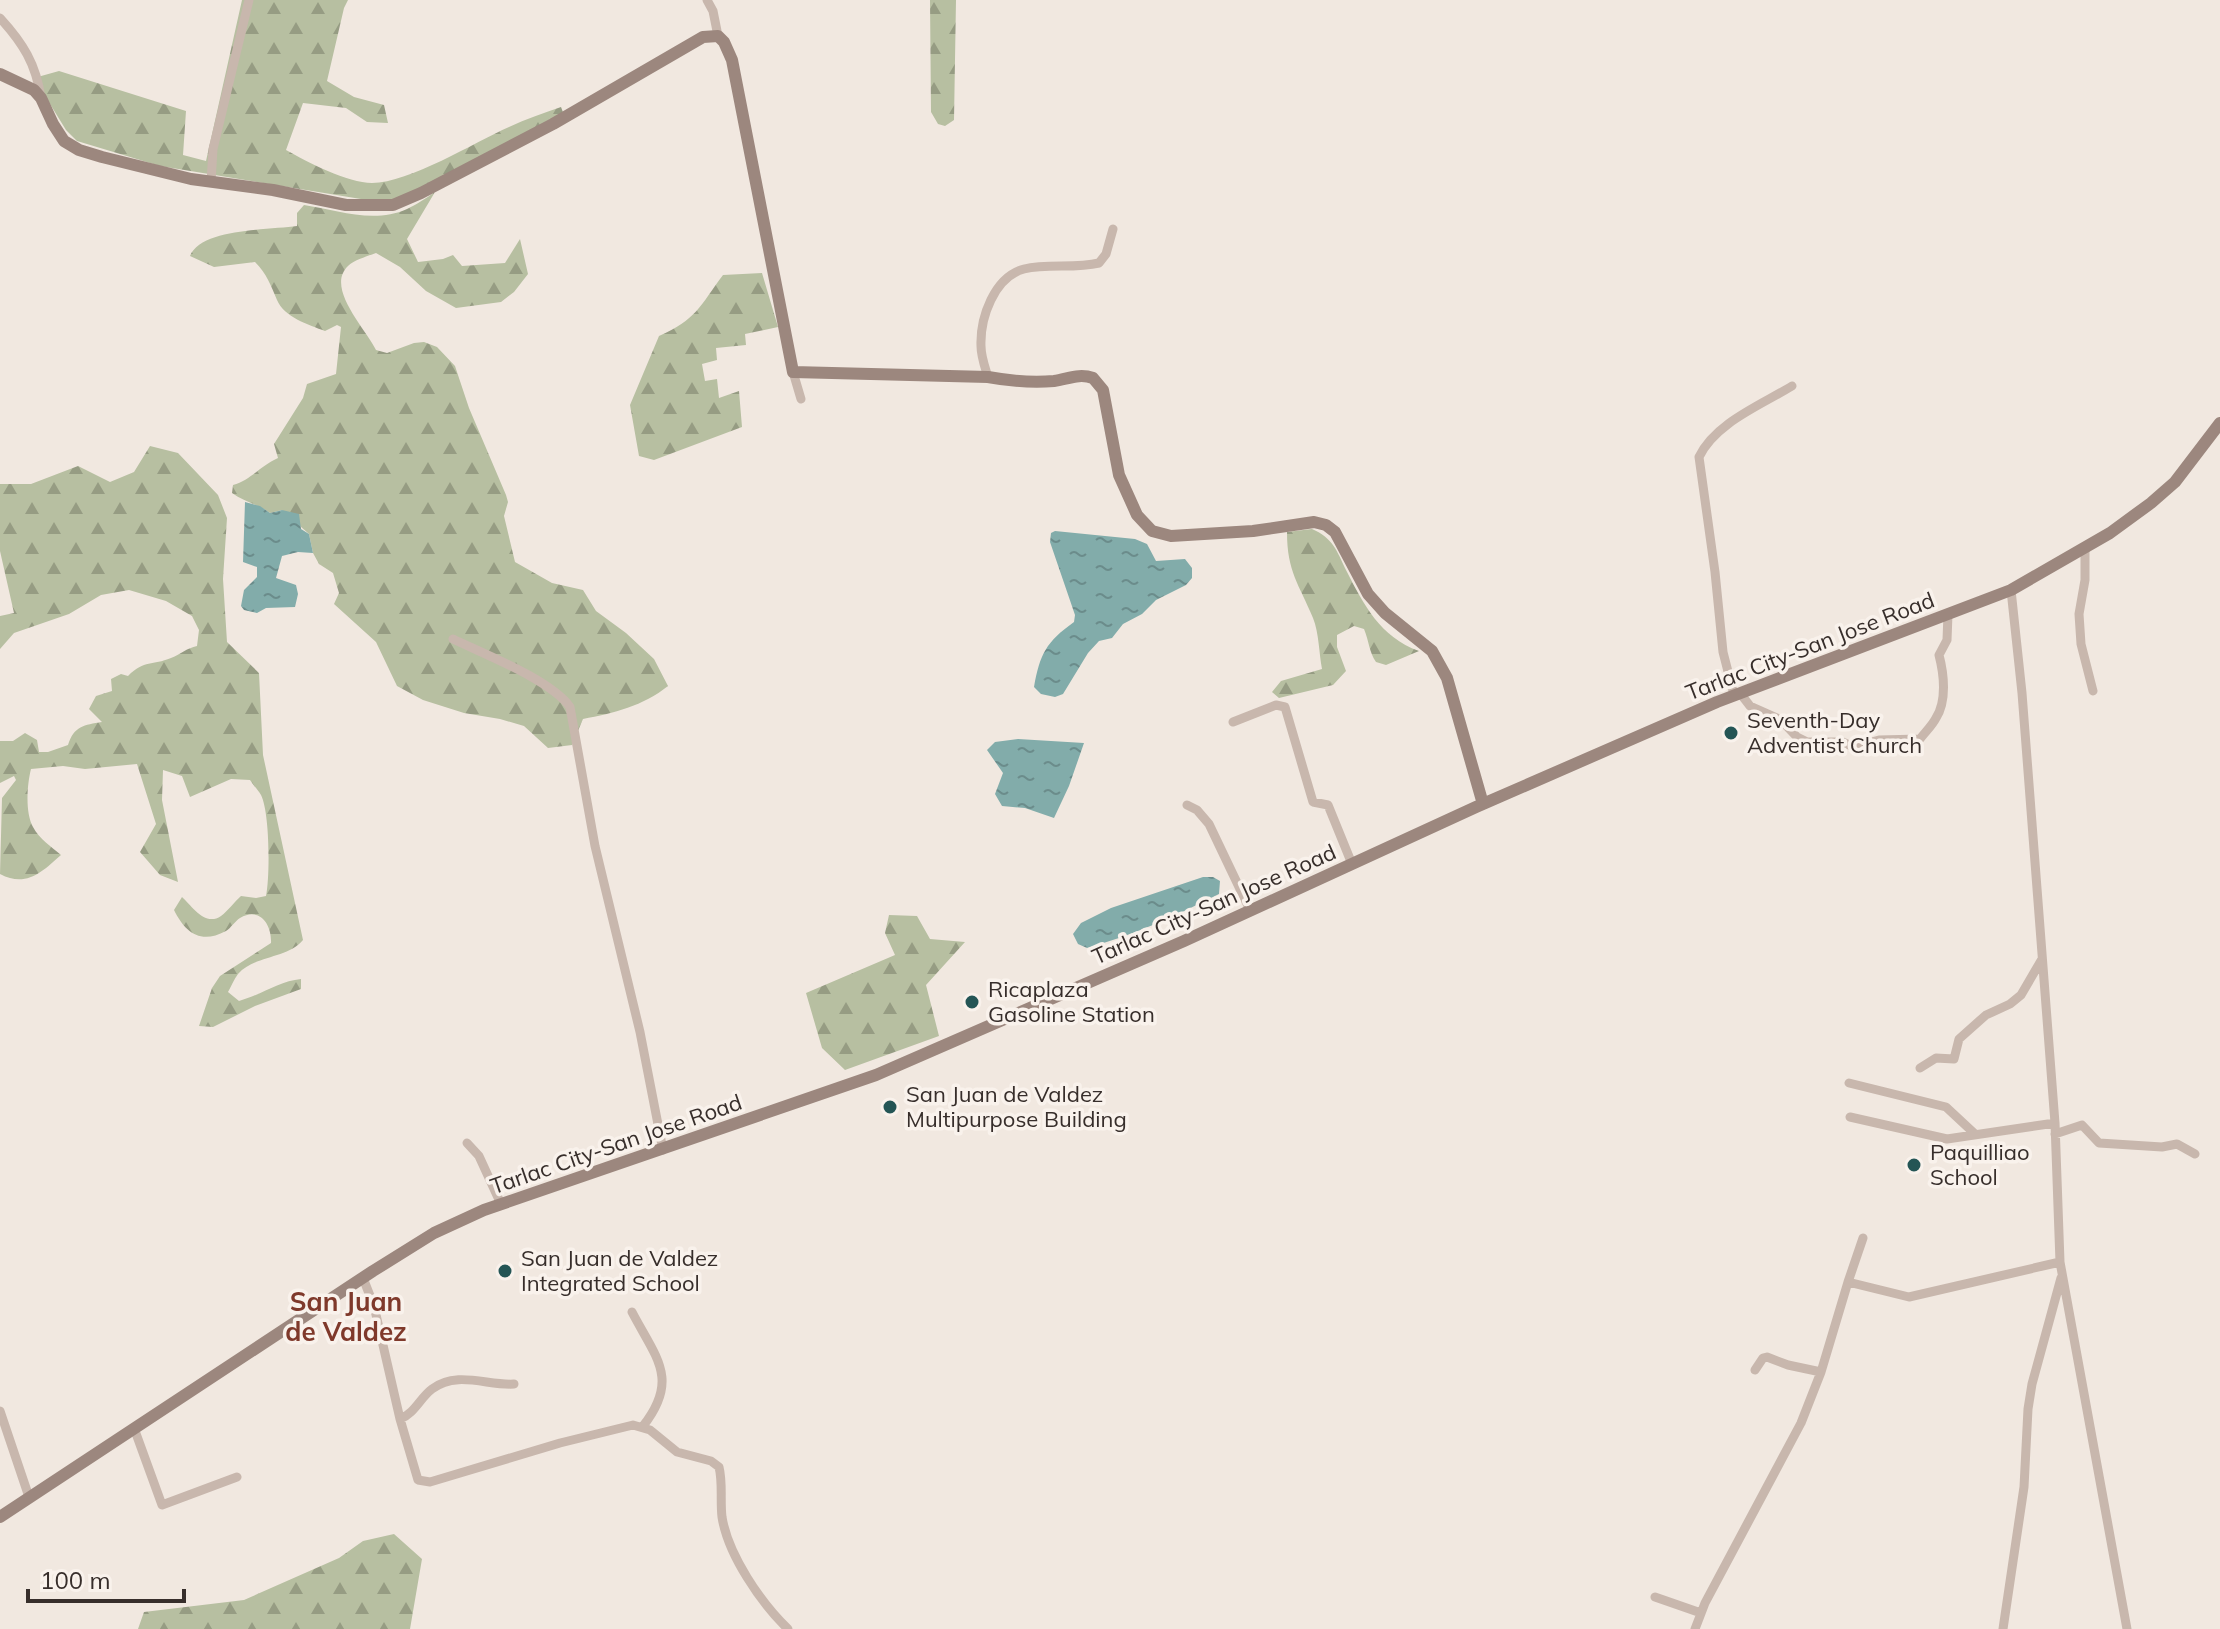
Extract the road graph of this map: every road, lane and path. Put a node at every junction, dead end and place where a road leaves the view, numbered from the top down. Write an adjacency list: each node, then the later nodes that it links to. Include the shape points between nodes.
1 (249, 0): 7 (street, via 213,149)
2 (707, 0): 4 (street)
3 (0, 18): 6 (street, via 31,58)
4 (718, 36): 7 (main road, via 703,37 553,124 393,205 346,205); 9 (main road, via 732,60)
5 (0, 74): 6 (main road)
6 (41, 98): 7 (main road, via 64,141 79,150)
7 (211, 182)
8 (1113, 229): 10 (street, via 1099,263 1023,269 1004,280 981,333)
9 (793, 372): 10 (main road); 12 (street)
10 (988, 377): 21 (main road, via 1019,382 1093,378 1103,390 1119,475 1137,515 1157,534 1214,534 1314,522 1331,527 1368,594 1438,659)
11 (1792, 386): 19 (street, via 1724,428 1699,457 1723,652)
12 (801, 399)
13 (2220, 423): 14 (main road, Tarlac City-San Jose Road, via 2175,482)
14 (2085, 549): 15 (main road, Tarlac City-San Jose Road); 18 (street, via 2079,614)
15 (2011, 590): 16 (main road, Tarlac City-San Jose Road); 25 (street)
16 (1948, 614): 19 (main road, Tarlac City-San Jose Road); 19 (street, via 1947,640 1939,655 1943,689 1938,716 1920,739 1853,747 1807,742)
17 (453, 639): 33 (street, via 540,683 570,707 595,846)
18 (2093, 691)
19 (1737, 694): 21 (main road, Tarlac City-San Jose Road)
20 (1233, 722): 23 (street, via 1276,705 1285,707 1313,802 1328,805)
21 (1483, 804): 23 (main road, Tarlac City-San Jose Road)
22 (1187, 805): 24 (street, via 1206,819)
23 (1352, 864): 24 (main road, Tarlac City-San Jose Road)
24 (1250, 910): 33 (main road, Tarlac City-San Jose Road, via 876,1075)
25 (2042, 959): 26 (street, via 2021,995 1959,1039 1954,1059 1936,1058); 29 (street)
26 (1920, 1068)
27 (1849, 1083): 30 (street, via 1946,1107)
28 (1850, 1117): 30 (street, via 1947,1139)
29 (2055, 1123): 30 (street); 31 (street)
30 (1975, 1134)
31 (2055, 1134): 34 (street, via 2082,1125 2099,1143 2177,1144); 37 (street)
32 (467, 1143): 35 (street, via 479,1156)
33 (663, 1150): 35 (main road, Tarlac City-San Jose Road)
34 (2195, 1154)
35 (501, 1204): 39 (main road, Tarlac City-San Jose Road, via 443,1228)
36 (1863, 1238): 40 (street)
37 (2060, 1262): 38 (street); 40 (street, via 1909,1297)
38 (2062, 1275): 56 (street, via 2030,1396 2024,1487); 57 (street)
39 (363, 1278): 46 (street); 48 (main road, Tarlac City-San Jose Road)
40 (1848, 1282): 43 (street)
41 (632, 1312): 47 (street, via 658,1362 663,1385 660,1402)
42 (1755, 1370): 43 (street, via 1767,1357)
43 (1821, 1372): 53 (street, via 1801,1423)
44 (514, 1384): 46 (street, via 477,1379 441,1384)
45 (0, 1411): 50 (street)
46 (400, 1419): 47 (street, via 415,1476 425,1483)
47 (643, 1426): 54 (street, via 677,1452 719,1467 722,1515 731,1542 753,1587)
48 (134, 1428): 49 (street, via 162,1505); 50 (main road, Tarlac City-San Jose Road)
49 (237, 1477)
50 (29, 1497): 51 (main road, Tarlac City-San Jose Road)
51 (0, 1517)
52 (1655, 1597): 53 (street)
53 (1701, 1613): 55 (street)
54 (788, 1629)
55 (1695, 1629)
56 (2003, 1629)
57 (2127, 1629)

